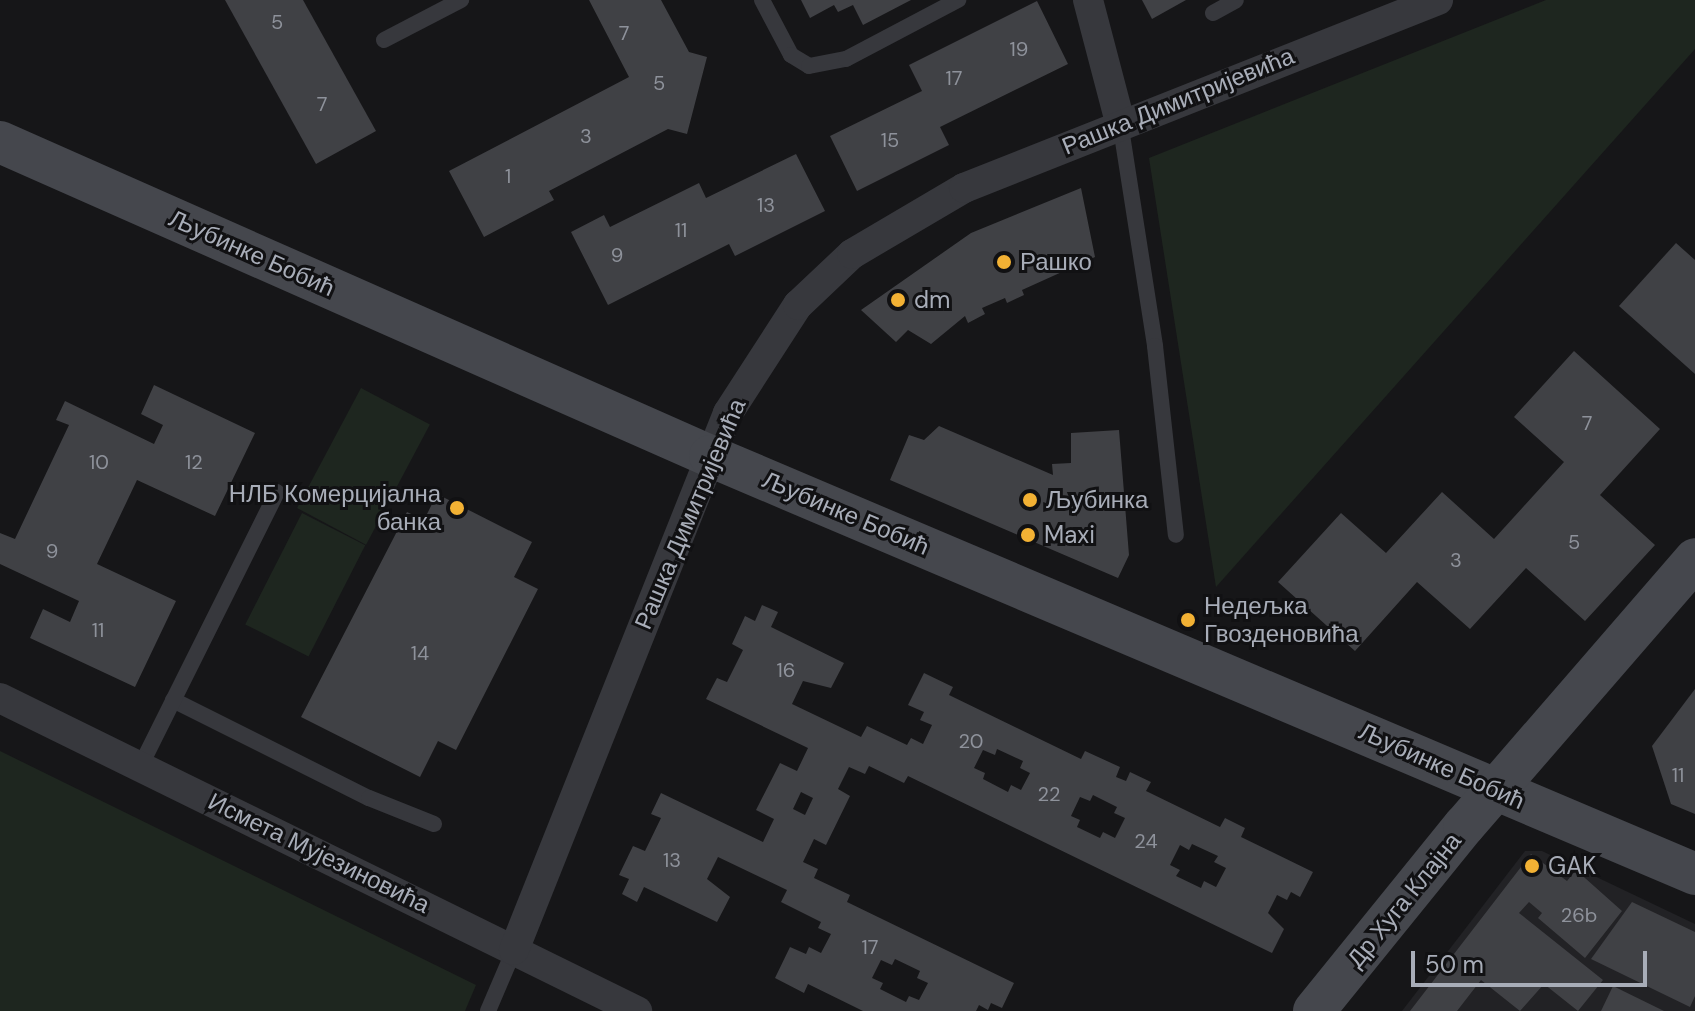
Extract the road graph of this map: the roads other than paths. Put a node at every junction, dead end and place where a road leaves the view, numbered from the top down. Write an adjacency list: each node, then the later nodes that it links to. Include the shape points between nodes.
1 (461, 0): 8 (lane)
2 (762, 0): 3 (lane, via 791,55 809,66 846,59)
3 (958, 0)
4 (1088, 0): 9 (street)
5 (1236, 0): 7 (lane)
6 (1438, 0): 9 (street, Рашка Димитријевића)
7 (1213, 13)
8 (384, 40)
9 (1120, 122): 11 (street, Рашка Димитријевића, via 964,188 852,254 798,305 756,365); 13 (lane, via 1155,346)
10 (0, 142): 11 (main road, Љубинке Бобић)
11 (710, 456): 18 (main road, Љубинке Бобић); 21 (street, Рашка Димитријевића)
12 (277, 492): 16 (lane)
13 (1176, 535)
14 (1695, 559): 18 (main road)
15 (0, 698): 17 (street, Исмета Мујезиновића)
16 (173, 700): 17 (lane); 19 (lane, via 369,798)
17 (141, 765): 21 (street, Исмета Мујезиновића)
18 (1496, 789): 20 (main road, Љубинке Бобић); 24 (main road, Др Хуга Клајна)
19 (434, 824)
20 (1695, 874)
21 (514, 950): 22 (lane); 23 (street, Исмета Мујезиновића)
22 (488, 1011)
23 (637, 1011)
24 (1314, 1011)

